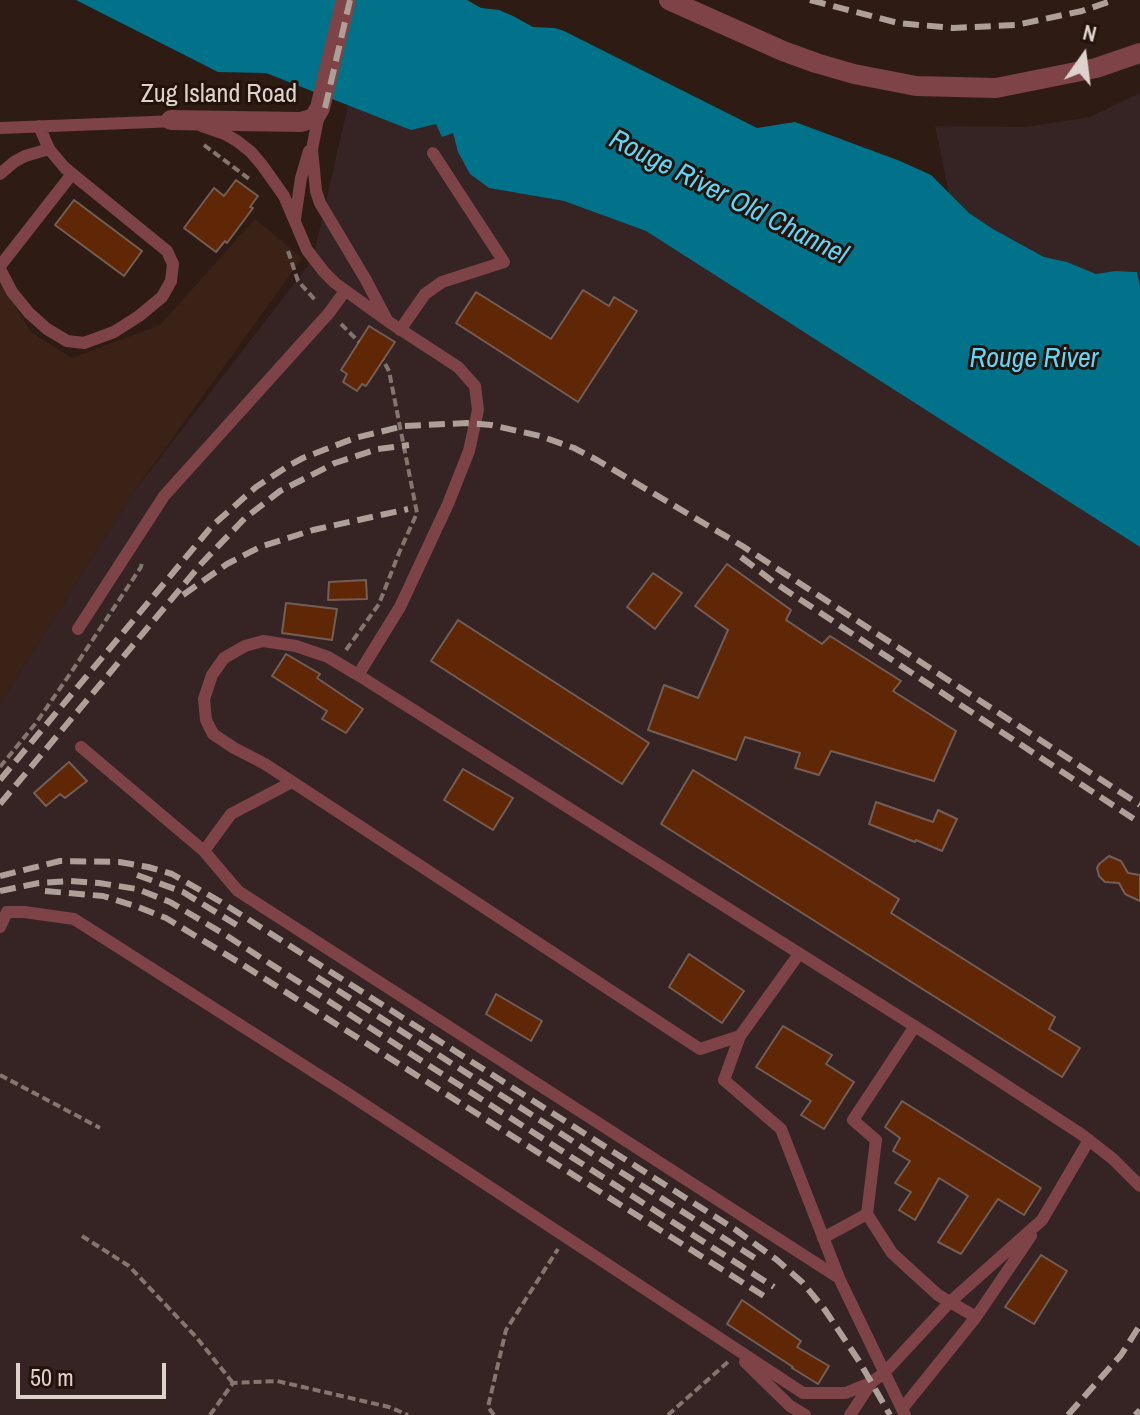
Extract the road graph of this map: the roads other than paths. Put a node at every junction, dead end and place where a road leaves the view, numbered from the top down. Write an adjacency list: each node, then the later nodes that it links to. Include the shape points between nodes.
1 (346, 0): 4 (street, Zug Island Road)
2 (669, 0): 3 (street, via 816,63 916,86 996,88 1096,68)
3 (1140, 53)
4 (319, 116): 5 (street, Zug Island Road, via 307,122); 12 (lane); 15 (lane, via 312,149 320,203)
5 (171, 120): 6 (lane, Zug Island Road); 12 (lane, via 225,134 251,152 284,196)
6 (39, 126): 7 (lane, Zug Island Road); 8 (lane)
7 (0, 128)
8 (49, 149): 10 (lane, via 25,156); 11 (lane)
9 (433, 153): 15 (lane, via 504,262 442,282)
10 (0, 174)
11 (72, 174): 13 (lane); 13 (lane, via 167,251 173,264 162,297 99,339 67,341 29,313)
12 (295, 222): 14 (lane, via 313,259)
13 (0, 267)
14 (345, 291): 15 (lane); 16 (lane, via 164,496)
15 (395, 326): 17 (lane, via 458,367 475,386 478,410 469,451 425,557)
16 (78, 629)
17 (358, 675): 19 (lane, via 315,651 263,641 224,658 212,675 204,699 213,734); 22 (lane)
18 (81, 747): 20 (lane)
19 (292, 782): 20 (lane, via 231,814); 24 (lane, via 700,1049)
20 (204, 851): 30 (lane, via 238,891)
21 (0, 927): 33 (lane, via 7,912 74,919)
22 (799, 954): 23 (lane); 24 (lane)
23 (915, 1026): 25 (lane); 27 (lane, via 853,1120 876,1140)
24 (740, 1036): 29 (lane, via 724,1080 781,1129)
25 (1089, 1140): 26 (lane); 28 (lane)
26 (1140, 1186)
27 (867, 1214): 29 (lane); 31 (lane, via 892,1253)
28 (1042, 1220): 31 (lane); 32 (lane)
29 (823, 1238): 30 (lane)
30 (839, 1278): 34 (lane)
31 (950, 1302): 32 (lane); 34 (lane)
32 (976, 1317): 36 (lane)
33 (725, 1342): 35 (lane, via 803,1393 846,1393); 37 (lane)
34 (884, 1373): 35 (lane); 36 (lane)
35 (872, 1382): 38 (lane)
36 (903, 1412)
37 (805, 1415)
38 (850, 1415)

